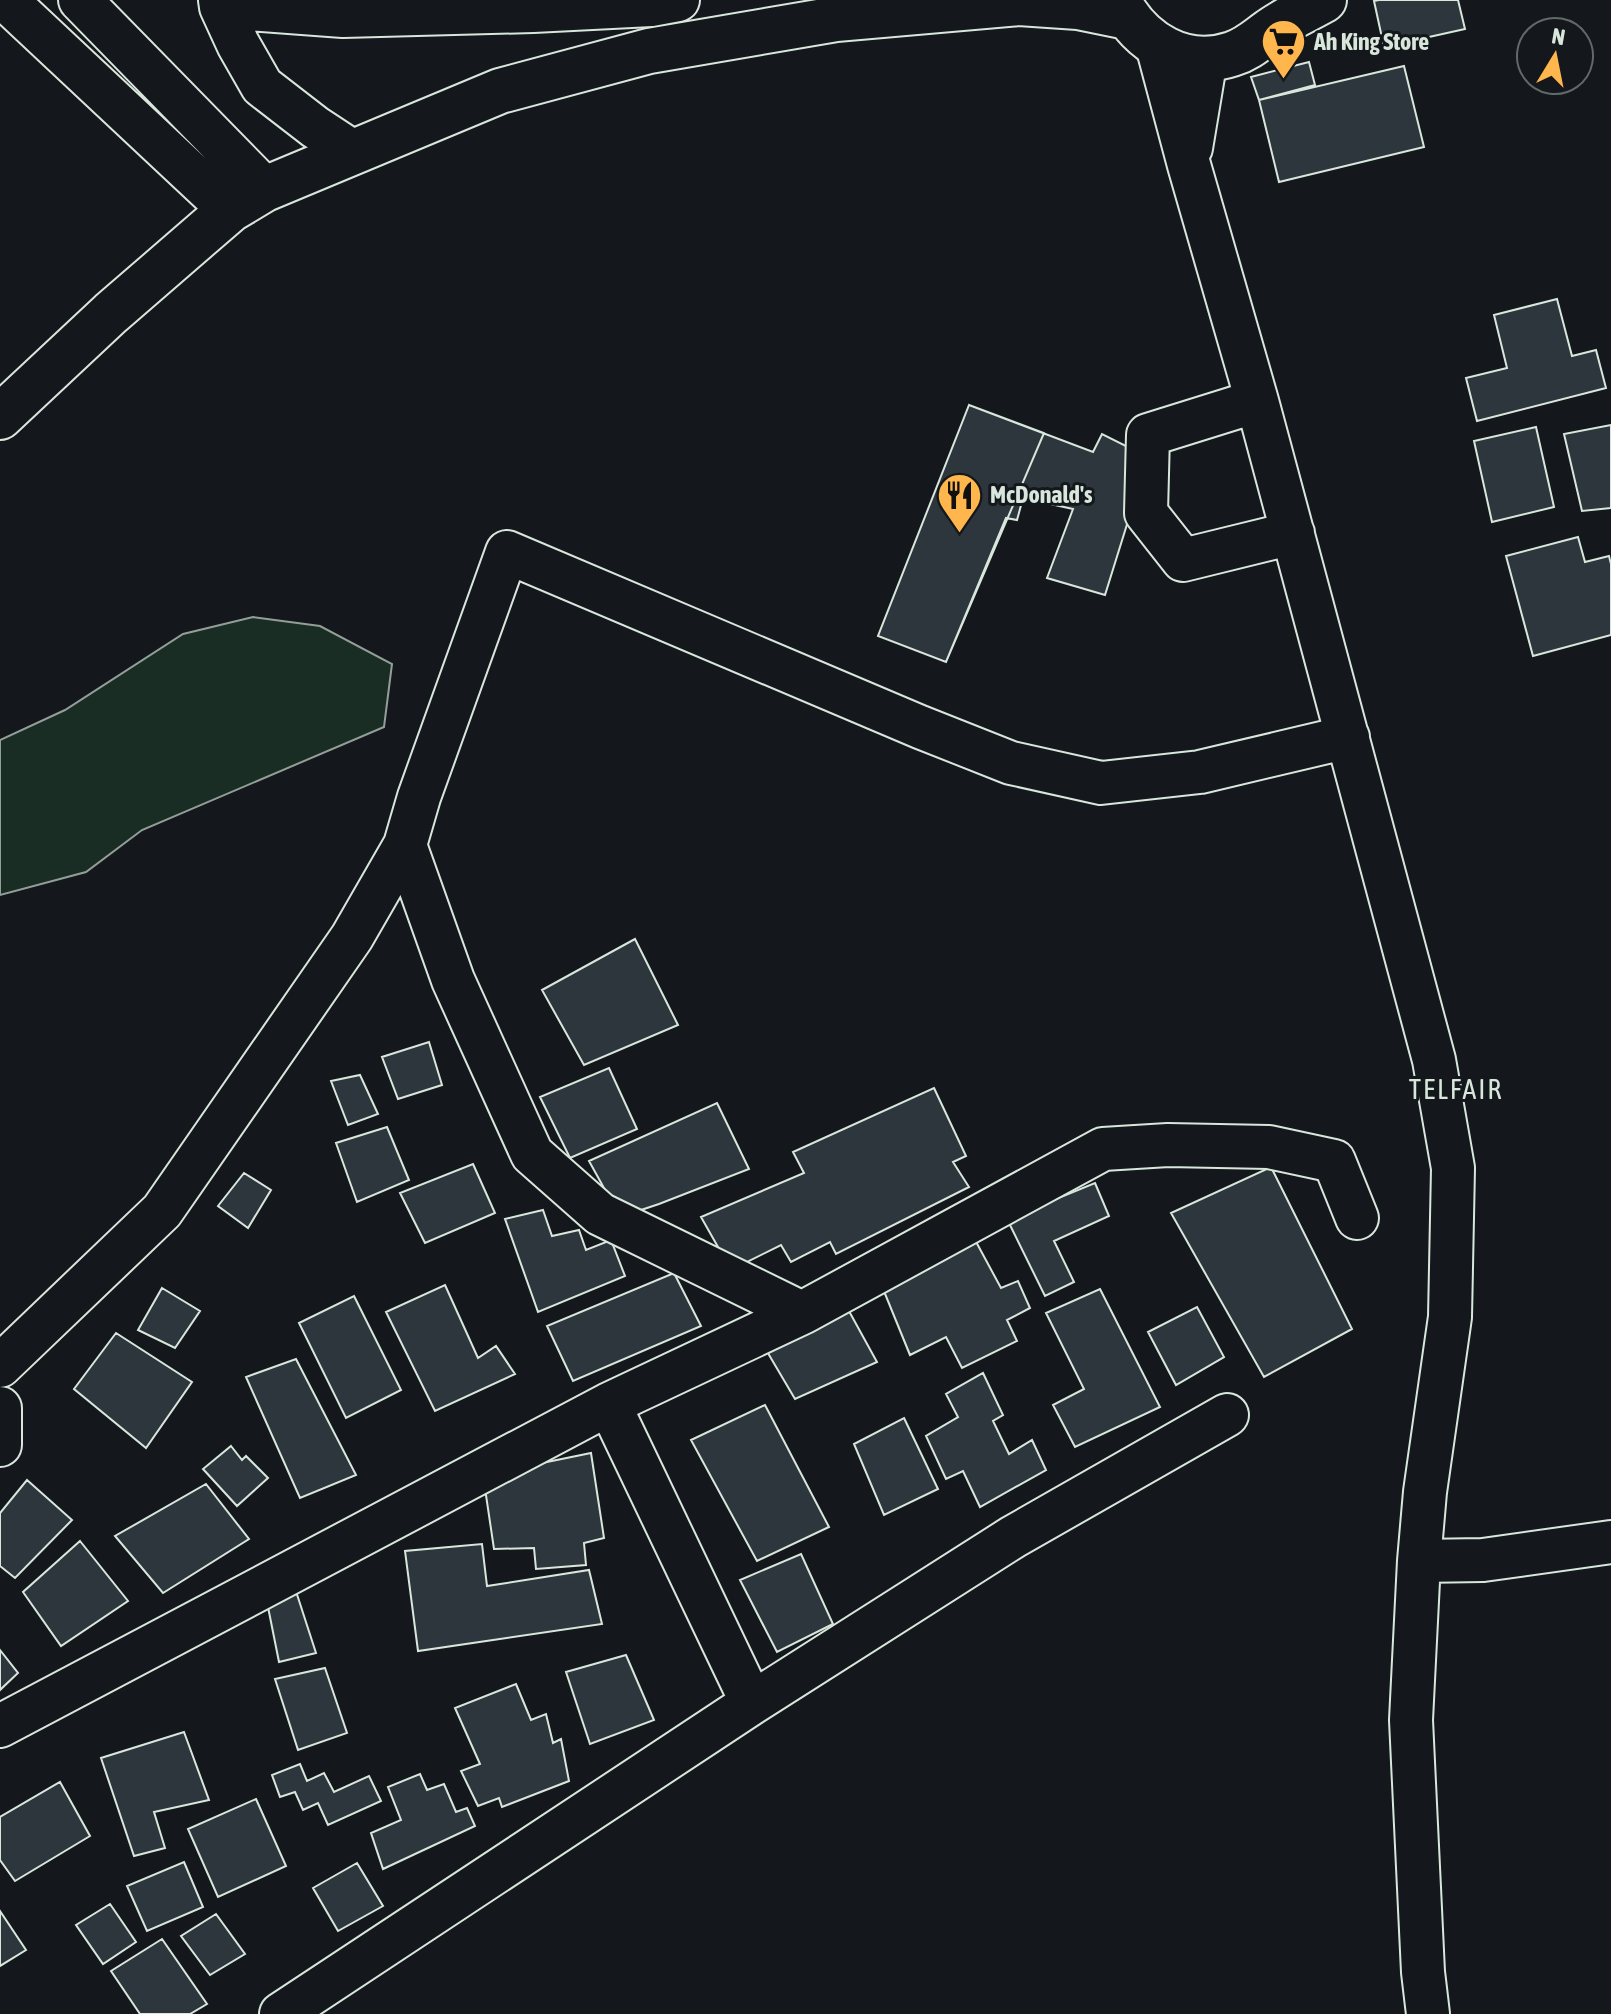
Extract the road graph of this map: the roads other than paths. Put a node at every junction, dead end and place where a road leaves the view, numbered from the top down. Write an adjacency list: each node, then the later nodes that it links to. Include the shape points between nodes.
1 (6, 0): 13 (street)
2 (80, 0): 13 (street)
3 (678, 0): 7 (street)
4 (1324, 0): 8 (main road)
5 (1022, 1): 9 (main road); 11 (main road, via 836,19 649,51 500,91)
6 (221, 4): 7 (street, via 343,16); 11 (street, via 262,86)
7 (533, 6)
8 (1283, 14): 10 (main road, via 1255,44 1232,55)
9 (1134, 21): 10 (main road, via 1181,55); 12 (street)
10 (1206, 58): 12 (street)
11 (353, 152): 13 (main road)
12 (1189, 165): 14 (street)
13 (248, 199): 15 (main road, via 111,313)
14 (1257, 401): 16 (street); 16 (street, via 1148,435 1146,513 1183,560)
15 (0, 417)
16 (1293, 533): 17 (street)
17 (1348, 737): 18 (street, via 1200,772 1101,783 998,758 507,552); 29 (street, via 1434,1060 1453,1168 1450,1317)
18 (405, 845): 19 (street, via 352,937); 21 (street, via 453,980 532,1154 600,1214)
19 (162, 1211): 22 (street); 23 (street)
20 (1357, 1218): 21 (street, via 1334,1161 1269,1147 1103,1149)
21 (802, 1313): 24 (street)
22 (0, 1342)
23 (0, 1366)
24 (609, 1404): 30 (street); 31 (street)
25 (0, 1408): 27 (street)
26 (1227, 1415): 30 (street, via 1013,1537)
27 (0, 1445)
28 (1611, 1542): 29 (street, via 1483,1560)
29 (1419, 1561): 33 (street, via 1411,1720)
30 (752, 1703): 32 (street)
31 (0, 1726)
32 (281, 2014)
33 (1428, 2014)

